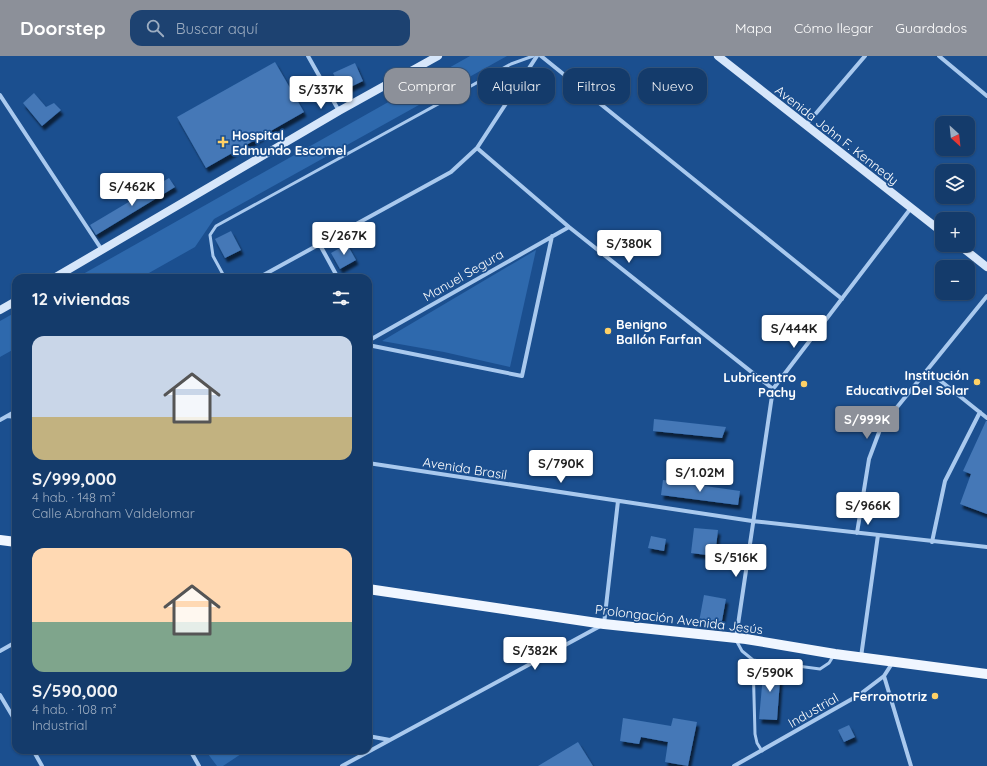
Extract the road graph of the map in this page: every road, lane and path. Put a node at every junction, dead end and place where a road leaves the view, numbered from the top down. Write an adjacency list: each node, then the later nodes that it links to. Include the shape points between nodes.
1 (308, 56): 11 (street)
2 (438, 56): 11 (main road)
3 (533, 56): 23 (lane, via 511,64 216,226 210,235 213,256)
4 (537, 56): 13 (street)
5 (541, 56): 27 (street)
6 (718, 56): 12 (main road, Avenida John F. Kennedy)
7 (866, 56): 12 (street)
8 (939, 56): 10 (street)
9 (0, 95): 19 (street)
10 (987, 96)
11 (338, 111): 19 (main road)
12 (806, 126): 14 (main road, Avenida John F. Kennedy)
13 (477, 148): 15 (street); 18 (street, via 451,172)
14 (911, 208): 16 (main road, Avenida John F. Kennedy); 27 (street)
15 (569, 227): 17 (street, Manuel Segura); 33 (street)
16 (935, 227)
17 (552, 236): 30 (street, Manuel Segura); 31 (street, via 522,376)
18 (320, 245): 24 (street); 25 (street)
19 (102, 250): 22 (main road)
20 (968, 252): 21 (main road)
21 (987, 267)
22 (61, 274)
23 (223, 274)
24 (266, 274)
25 (336, 274)
26 (987, 296): 32 (street)
27 (842, 299): 33 (street)
28 (12, 302): 29 (main road)
29 (0, 310)
30 (372, 339)
31 (372, 346)
32 (927, 370): 34 (street); 43 (street, via 881,427 869,459)
33 (773, 389): 42 (street)
34 (980, 412): 38 (street); 47 (street, via 945,481)
35 (12, 413): 36 (street)
36 (7, 416): 37 (street); 39 (street)
37 (12, 417)
38 (987, 418)
39 (0, 420)
40 (372, 464): 41 (street, Avenida Brasil)
41 (618, 501): 42 (street, Avenida Brasil); 50 (street)
42 (752, 521): 43 (street, Avenida Brasil); 51 (street)
43 (857, 533): 44 (street, Avenida Brasil)
44 (878, 535): 47 (street, Avenida Brasil); 55 (street)
45 (0, 540): 46 (main road)
46 (12, 542)
47 (932, 542): 48 (street, Avenida Brasil)
48 (987, 547)
49 (372, 590): 50 (main road, Prolongación Avenida Jesús)
50 (604, 624): 51 (main road, Prolongación Avenida Jesús); 63 (street)
51 (736, 638): 54 (main road, Prolongación Avenida Jesús); 56 (lane, via 742,651)
52 (12, 644): 53 (street)
53 (0, 651)
54 (835, 654): 55 (main road, Prolongación Avenida Jesús); 56 (lane, via 829,663 820,669)
55 (861, 657): 57 (main road, Prolongación Avenida Jesús)
56 (753, 660): 65 (lane, via 755,734)
57 (893, 661): 58 (main road, Prolongación Avenida Jesús); 59 (street, Industrial)
58 (987, 674)
59 (884, 676): 65 (street, Industrial, via 859,695); 73 (street)
60 (0, 695): 61 (street)
61 (12, 715)
62 (372, 737): 63 (street)
63 (390, 740): 64 (street)
64 (372, 750)
65 (762, 751): 72 (street, Industrial)
66 (35, 754): 69 (street)
67 (192, 754): 70 (street)
68 (364, 754): 71 (street)
69 (42, 766)
70 (199, 766)
71 (342, 766)
72 (734, 766)
73 (911, 766)

